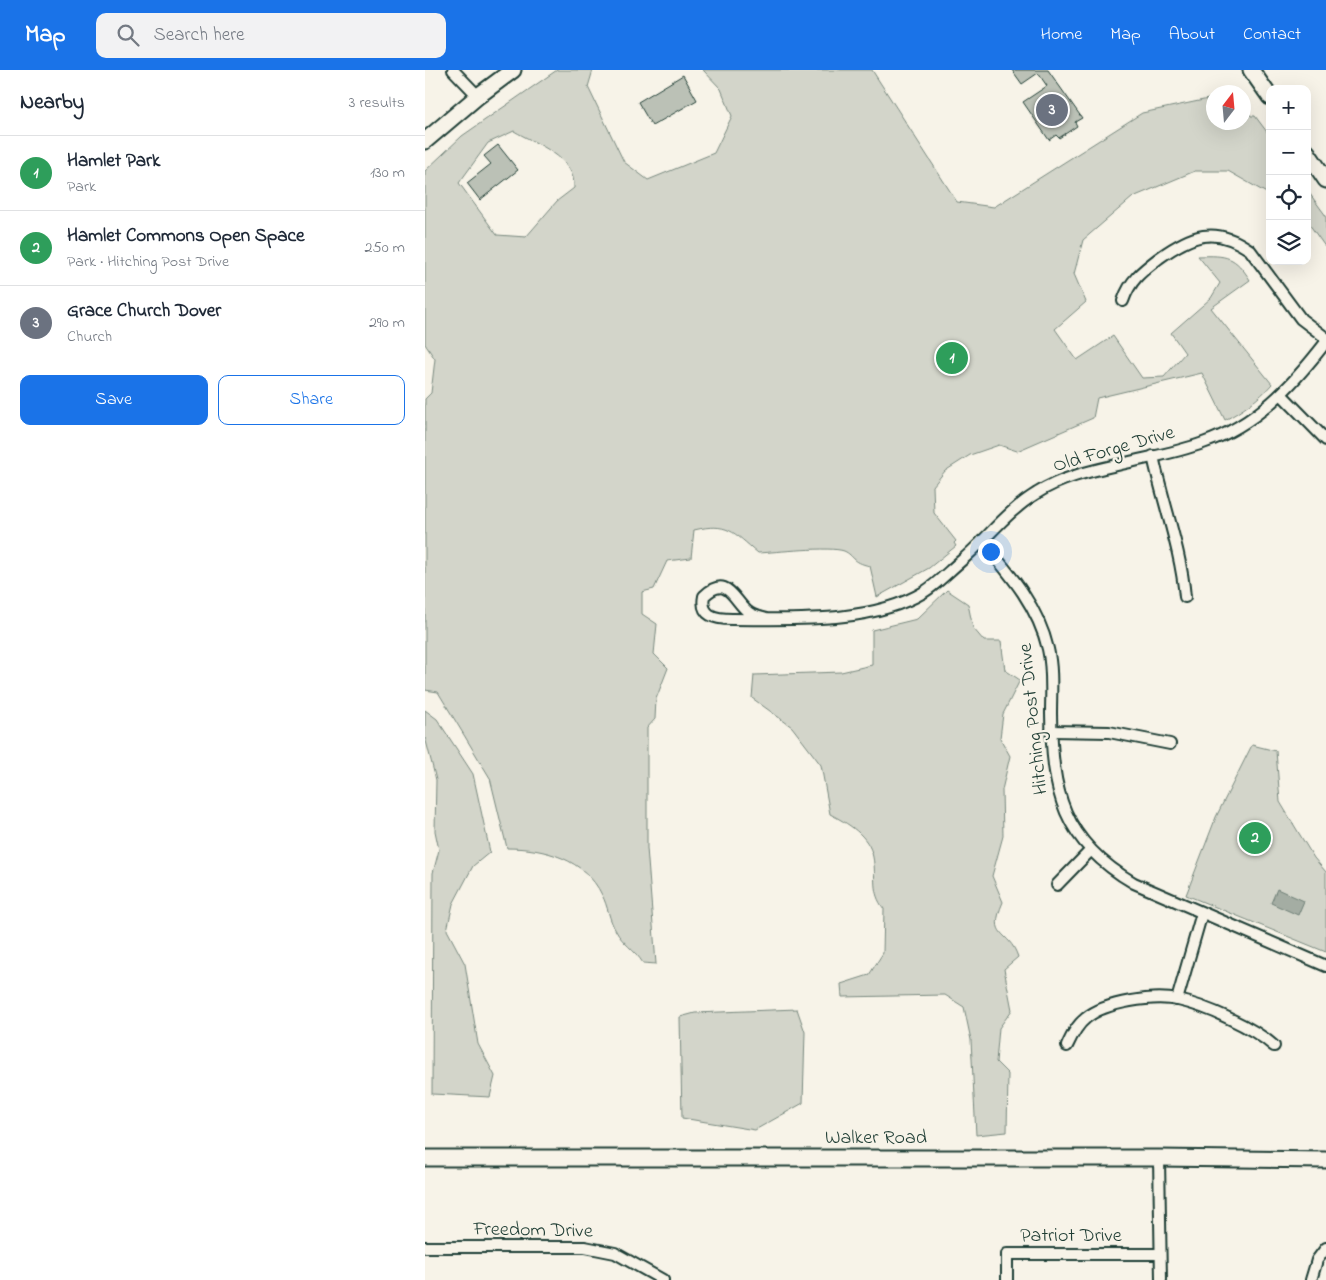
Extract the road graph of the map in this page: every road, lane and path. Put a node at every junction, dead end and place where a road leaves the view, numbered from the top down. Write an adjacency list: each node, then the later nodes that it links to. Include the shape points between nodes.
1 (453, 70): 5 (street)
2 (513, 70): 5 (street)
3 (1251, 70): 4 (street)
4 (1266, 91)
5 (478, 96): 6 (street)
6 (425, 141)
7 (1311, 158): 8 (street)
8 (1326, 180)
9 (1123, 301): 10 (street, via 1137,274 1179,244 1192,238 1216,235 1250,250 1301,319)
10 (1326, 338)
11 (1326, 342): 12 (street, Old Forge Drive)
12 (1282, 395): 13 (street); 14 (street, Old Forge Drive, via 1226,434)
13 (1326, 440)
14 (1153, 456): 15 (street, Old Forge Drive, via 1054,484 1003,518); 16 (street, via 1183,573)
15 (982, 541): 17 (street, Old Forge Drive, via 925,592 905,602 872,612 824,618); 18 (street, Hitching Post Drive, via 1016,582 1037,617 1048,650)
16 (1185, 597)
17 (766, 619): 17 (street, Old Forge Drive, via 713,618 705,612 704,596 717,588 726,588 748,612)
18 (1051, 731): 19 (street, via 1109,732); 20 (street, Hitching Post Drive, via 1053,766 1061,803)
19 (1170, 744)
20 (1090, 850): 21 (street); 22 (street, Hitching Post Drive, via 1116,873)
21 (1057, 885)
22 (1203, 913): 23 (street, Hitching Post Drive); 24 (street)
23 (1326, 966)
24 (1177, 1000): 25 (street, via 1139,1000 1097,1011 1079,1024); 26 (street, via 1253,1030)
25 (1067, 1046)
26 (1274, 1046)
27 (425, 1158): 28 (street, Walker Road)
28 (1159, 1158): 29 (street, Walker Road); 32 (street)
29 (1326, 1160)
30 (425, 1247): 33 (street, Freedom Drive, via 585,1247 615,1253)
31 (1326, 1248): 36 (street, via 1317,1260)
32 (1161, 1254): 34 (street, Patriot Drive, via 1007,1254); 35 (street)
33 (663, 1280)
34 (1007, 1280)
35 (1161, 1280)
36 (1311, 1280)

